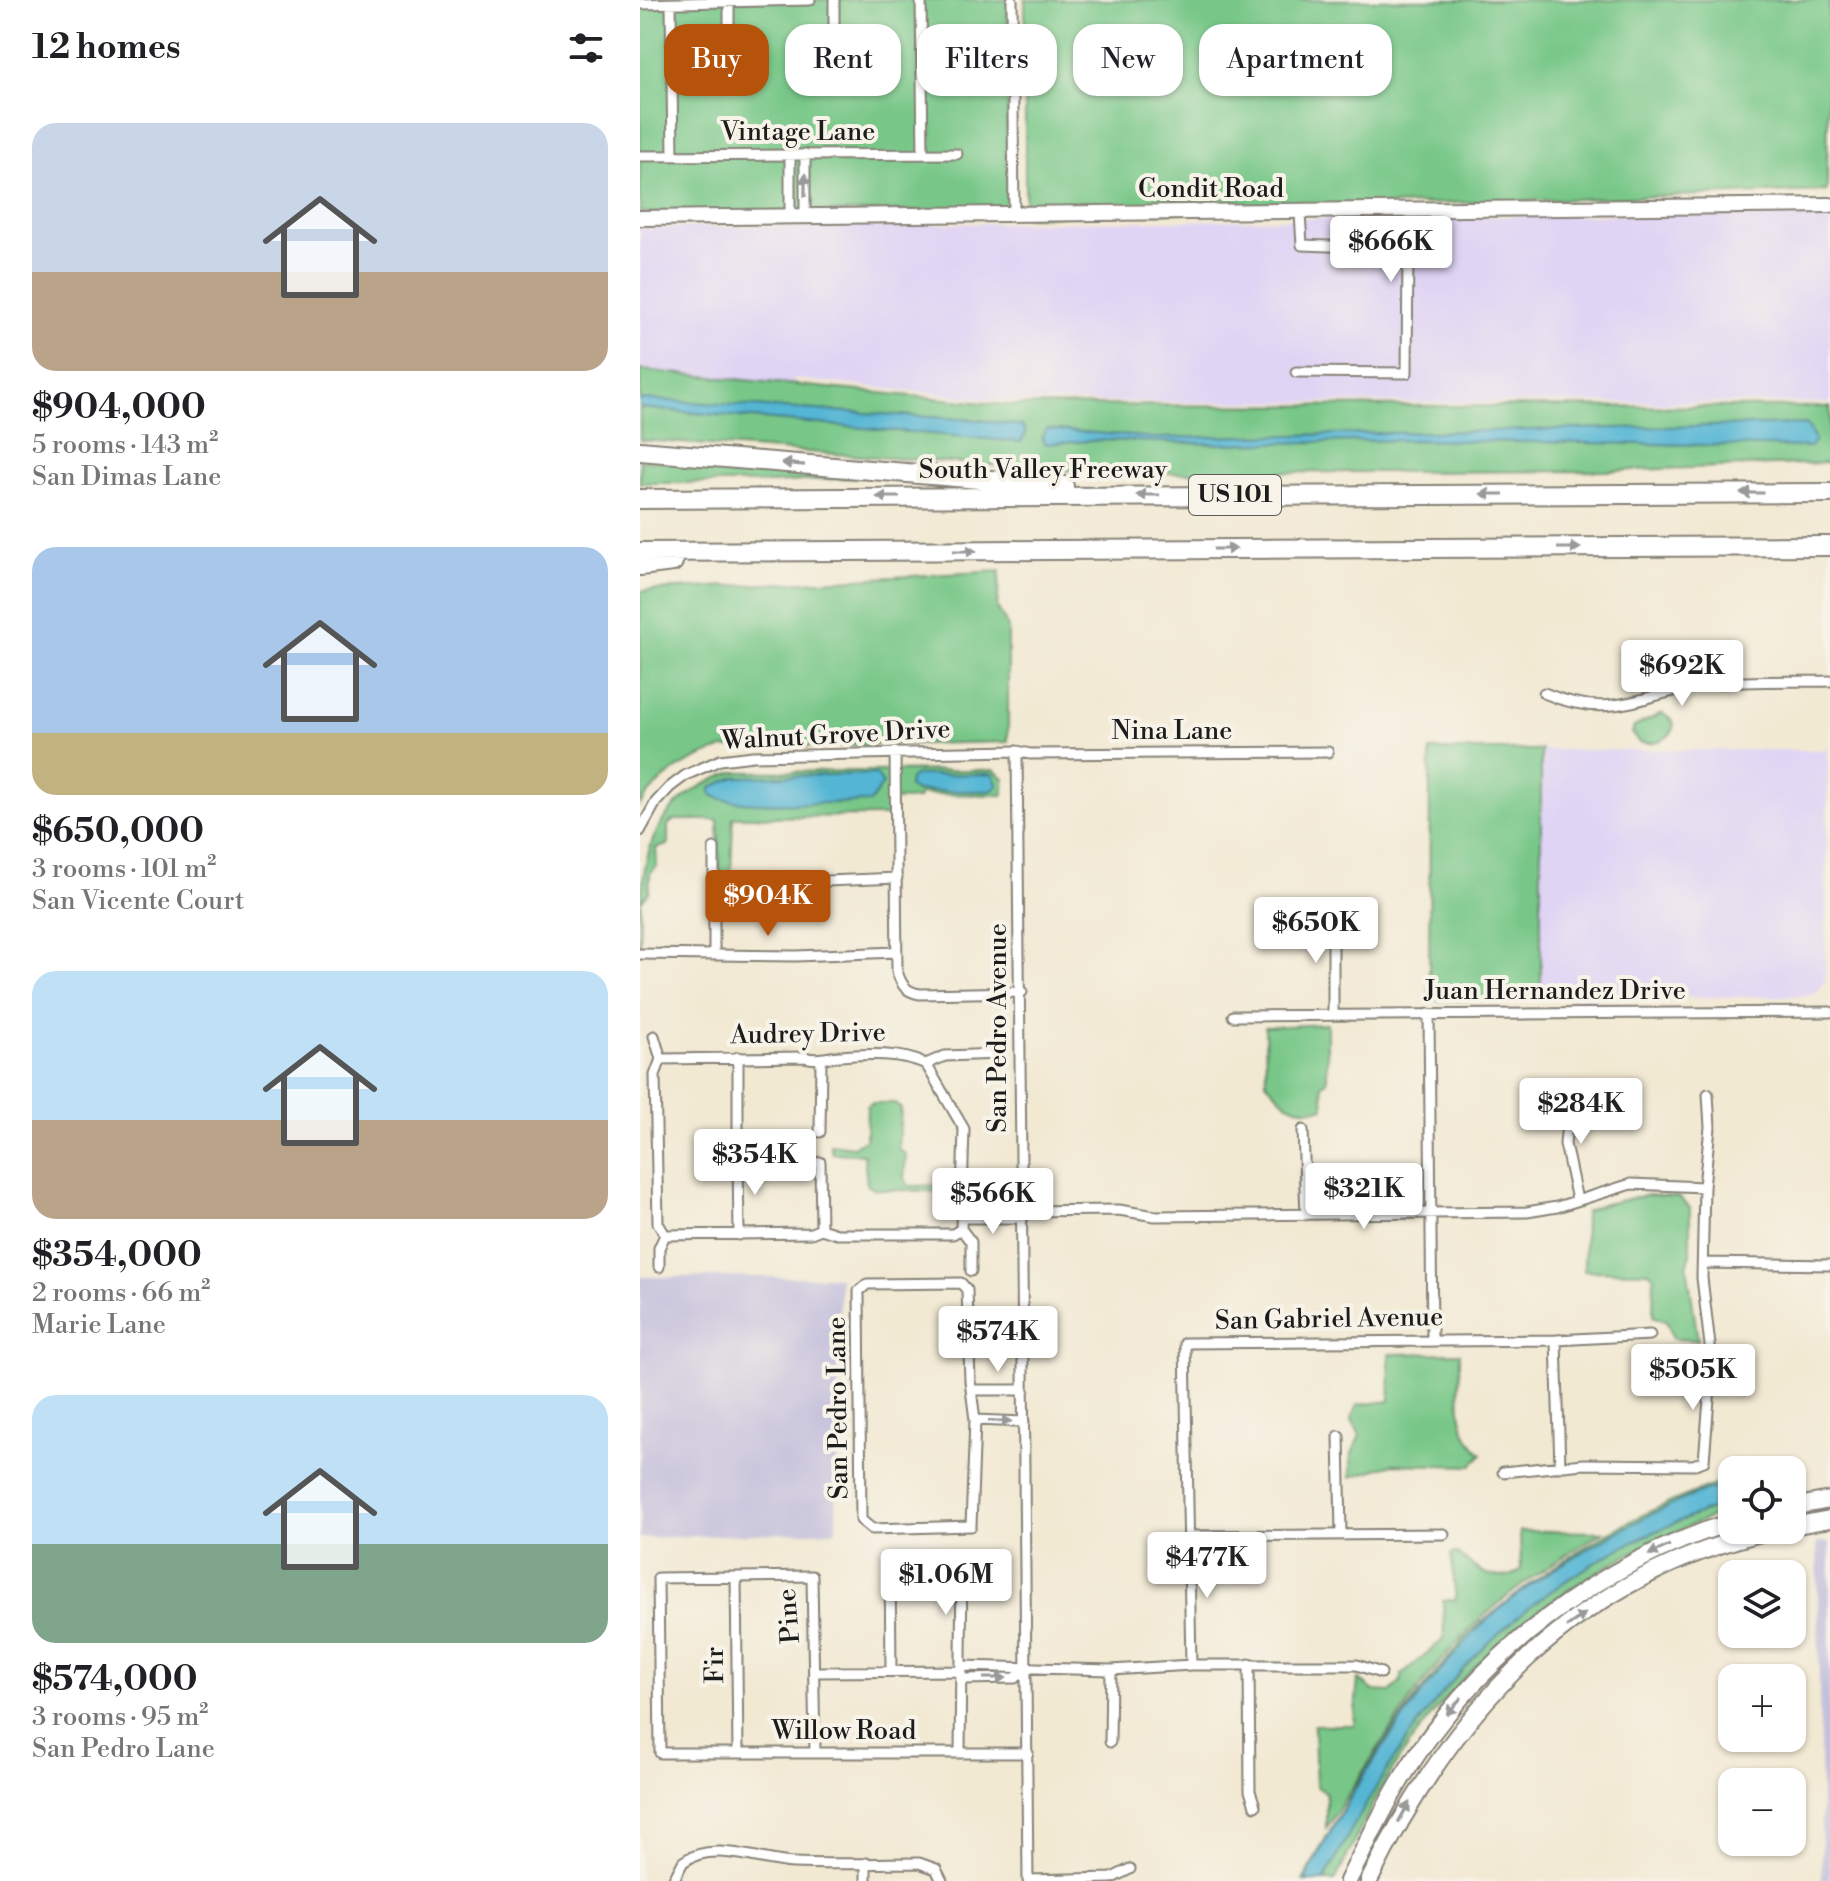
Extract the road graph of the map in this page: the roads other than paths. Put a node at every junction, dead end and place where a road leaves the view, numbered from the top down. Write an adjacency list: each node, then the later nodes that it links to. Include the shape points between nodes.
1 (810, 0): 7 (street)
2 (834, 0): 9 (street)
3 (921, 0): 11 (street)
4 (1012, 0): 18 (street)
5 (640, 4): 6 (street)
6 (671, 4): 7 (street); 15 (street)
7 (729, 4): 8 (street)
8 (729, 24)
9 (834, 24)
10 (805, 154): 11 (street, Vintage Lane); 13 (street, Vintage Lane); 19 (street, one-way to 10)
11 (923, 154): 12 (street, Vintage Lane)
12 (957, 154)
13 (790, 155): 15 (street, Vintage Lane); 19 (street)
14 (640, 156): 15 (street, Vintage Lane)
15 (673, 156)
16 (1830, 205): 17 (street, Condit Road)
17 (1300, 213): 18 (street, Condit Road); 21 (street, via 1302,245 1408,249 1407,373)
18 (1014, 216): 19 (street, Condit Road)
19 (798, 217): 20 (street, Condit Road)
20 (640, 218)
21 (1296, 372)
22 (640, 451): 24 (highway, one-way to 22, via 1059,485)
23 (1830, 493): 24 (highway, South Valley Freeway / US 101, one-way to 24)
24 (1093, 496): 25 (highway, South Valley Freeway / US 101, one-way to 25)
25 (640, 499)
26 (1830, 546): 27 (highway, US 101)
27 (1771, 547): 29 (highway, US 101, one-way to 27); 30 (highway)
28 (640, 552): 29 (highway, US 101)
29 (775, 552): 31 (highway)
30 (1830, 559)
31 (640, 566)
32 (1830, 681): 33 (street, via 1710,684 1626,705 1590,708)
33 (1544, 693)
34 (1017, 751): 35 (street, Walnut Grove Drive); 36 (street, Nina Lane); 45 (street, San Pedro Avenue)
35 (895, 752): 37 (street, Walnut Grove Drive, via 720,760 670,787); 39 (street)
36 (1328, 752)
37 (640, 831)
38 (714, 848): 40 (street)
39 (897, 878): 40 (street); 42 (street)
40 (714, 881): 44 (street)
41 (1333, 914): 48 (street)
42 (897, 952): 44 (street); 45 (street, via 900,983 911,992)
43 (640, 954): 44 (street)
44 (714, 954)
45 (1022, 992): 64 (street, San Pedro Avenue)
46 (1830, 1012): 47 (street, Juan Hernandez Drive)
47 (1429, 1014): 48 (street, Juan Hernandez Drive); 69 (street)
48 (1333, 1015): 49 (street, Juan Hernandez Drive)
49 (1233, 1016)
50 (654, 1036): 53 (street)
51 (999, 1054): 55 (street, Audrey Drive, via 945,1056)
52 (738, 1057): 53 (street, Audrey Drive); 54 (street, Audrey Drive); 58 (street)
53 (661, 1059): 75 (street, via 655,1075 658,1223)
54 (821, 1061): 55 (street, Audrey Drive, via 905,1055); 60 (street)
55 (926, 1064): 67 (street, via 964,1129)
56 (1570, 1093): 65 (street, via 1565,1144)
57 (1708, 1094): 63 (street)
58 (738, 1130)
59 (1303, 1130): 70 (street)
60 (820, 1132)
61 (738, 1158): 76 (street)
62 (820, 1162): 73 (street)
63 (1704, 1187): 65 (street, via 1631,1184); 77 (street)
64 (1022, 1199): 66 (street); 68 (street, San Pedro Avenue)
65 (1577, 1200): 69 (street, via 1527,1212)
66 (991, 1201): 67 (street); 72 (street, via 986,1210)
67 (963, 1203): 71 (street)
68 (1022, 1214): 70 (street); 72 (street); 85 (street, San Pedro Avenue)
69 (1430, 1214): 70 (street); 82 (street)
70 (1306, 1215)
71 (963, 1218): 72 (street); 74 (street)
72 (990, 1219)
73 (821, 1229): 74 (street, via 837,1234 953,1234); 76 (street)
74 (961, 1229): 80 (street, via 971,1242)
75 (665, 1235): 76 (street); 79 (street)
76 (739, 1235)
77 (1703, 1263): 78 (street); 89 (street, via 1712,1362 1704,1461)
78 (1830, 1265)
79 (659, 1267)
80 (971, 1271)
81 (1650, 1335): 83 (street, San Gabriel Avenue)
82 (1432, 1339): 83 (street, San Gabriel Avenue); 98 (street, San Gabriel Avenue, via 1185,1343)
83 (1556, 1340): 89 (street)
84 (971, 1390): 85 (street); 86 (street, San Pedro Lane); 86 (street, San Pedro Lane, via 967,1290 961,1283 867,1284 859,1291 861,1520 872,1529 971,1526)
85 (1024, 1390): 87 (street, San Pedro Avenue)
86 (975, 1420): 87 (street, one-way to 87)
87 (1024, 1422): 105 (street, San Pedro Avenue)
88 (1339, 1436): 96 (street)
89 (1560, 1467): 90 (street)
90 (1503, 1472)
91 (1830, 1500): 92 (main road)
92 (1806, 1504)
93 (1830, 1519): 94 (main road)
94 (1806, 1523)
95 (1718, 1527): 124 (main road, one-way to 124, via 1603,1579 1493,1664 1447,1714 1405,1773)
96 (1341, 1533): 97 (street); 98 (street)
97 (1444, 1534)
98 (1190, 1536): 104 (street, San Gabriel Avenue)
99 (1725, 1544): 125 (main road, one-way to 99, via 1441,1753 1532,1653 1647,1576)
100 (962, 1562): 109 (street)
101 (890, 1563): 107 (street)
102 (736, 1577): 108 (street, Pine, via 812,1576); 112 (street, Pine, via 658,1578); 113 (street, Fir)
103 (1249, 1664): 104 (street); 110 (street, via 1357,1665); 117 (street, via 1250,1791)
104 (1191, 1665): 106 (street)
105 (1026, 1670): 106 (street); 109 (street, via 1014,1665); 116 (street, San Pedro Avenue)
106 (1111, 1670): 111 (street)
107 (891, 1671): 108 (street); 109 (street)
108 (815, 1672): 114 (street, Pine)
109 (962, 1672): 115 (street)
110 (1381, 1673)
111 (1110, 1742)
112 (660, 1753): 113 (street, Willow Road)
113 (738, 1753): 114 (street, Willow Road)
114 (815, 1753): 115 (street, Willow Road)
115 (960, 1753): 116 (street, Willow Road)
116 (1028, 1753): 120 (street, San Pedro Avenue)
117 (1255, 1806)
118 (866, 1863): 121 (street, via 703,1854 683,1862); 122 (street); 123 (street, via 919,1863 936,1869)
119 (1130, 1869): 120 (street, via 1112,1878)
120 (1028, 1880)
121 (673, 1881)
122 (866, 1881)
123 (942, 1881)
124 (1348, 1881)
125 (1369, 1881)

